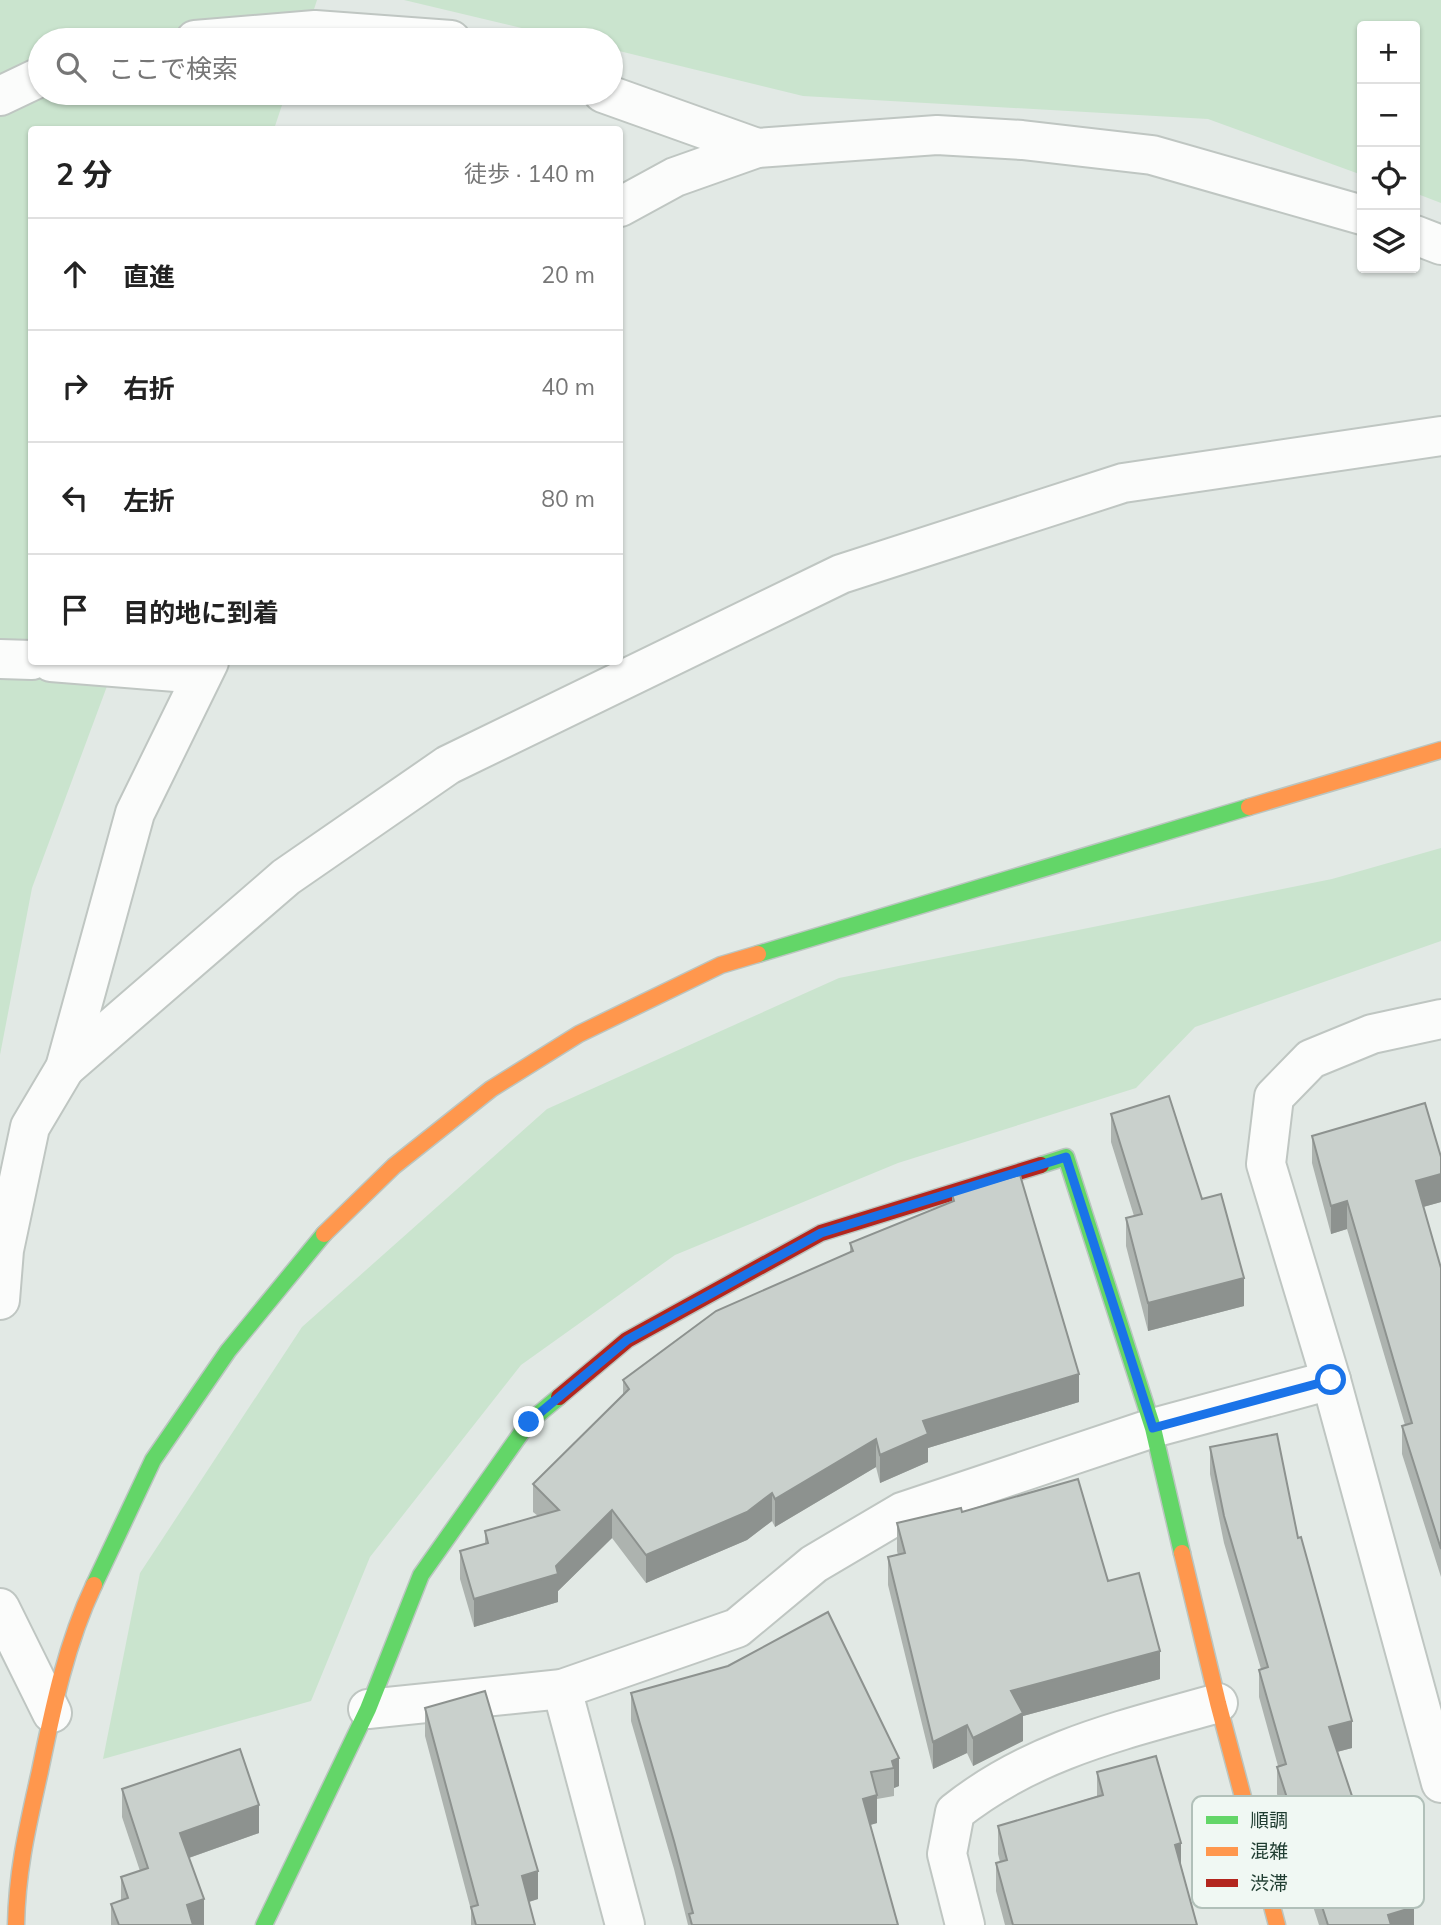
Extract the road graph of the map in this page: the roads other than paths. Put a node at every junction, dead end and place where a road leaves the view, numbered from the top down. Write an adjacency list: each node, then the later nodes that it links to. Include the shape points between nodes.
1 (28, 83): 2 (street)
2 (0, 96)
3 (623, 100): 4 (street)
4 (757, 148): 5 (street, via 675,177); 6 (street, via 937,135 1022,140 1152,155)
5 (623, 205)
6 (1357, 214)
7 (1420, 237): 8 (street)
8 (1441, 245)
9 (1441, 436): 16 (street, via 1123,483 841,575 448,765 286,877)
10 (0, 659): 11 (street)
11 (28, 660)
12 (128, 665): 13 (street)
13 (205, 668): 16 (street, via 135,813)
14 (1441, 750): 24 (street, via 721,965 579,1034 491,1089 394,1166 321,1237 228,1350 153,1460 78,1619)
15 (1441, 1019): 18 (street, via 1372,1034 1311,1059 1273,1097 1265,1164)
16 (65, 1068): 17 (street, via 30,1127 4,1250)
17 (0, 1300)
18 (1331, 1380): 19 (street); 25 (street)
19 (1153, 1428): 21 (street, via 902,1512 814,1564 737,1628); 22 (street); 23 (street, via 1066,1157 821,1233 627,1340 529,1422 421,1575)
20 (0, 1608): 24 (street)
21 (562, 1689): 23 (street); 30 (street)
22 (1218, 1703): 26 (street); 31 (street, via 1071,1745 985,1788 955,1812 947,1854)
23 (368, 1709): 29 (street)
24 (52, 1713): 28 (street, via 17,1877)
25 (1441, 1783)
26 (1243, 1796)
27 (1272, 1908): 32 (street)
28 (16, 1925)
29 (264, 1925)
30 (625, 1925)
31 (965, 1925)
32 (1277, 1925)

